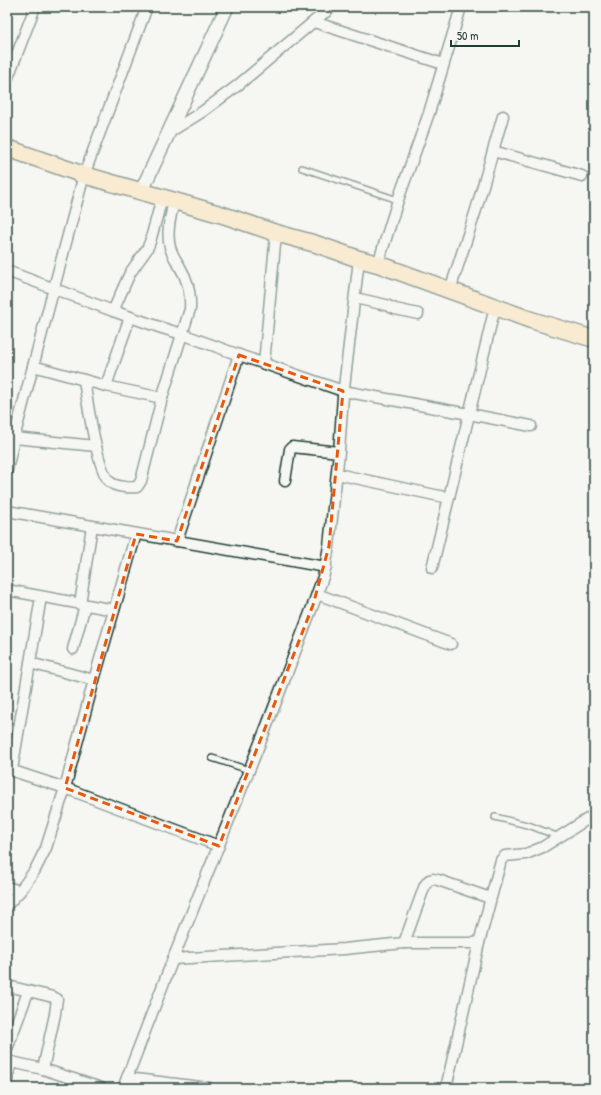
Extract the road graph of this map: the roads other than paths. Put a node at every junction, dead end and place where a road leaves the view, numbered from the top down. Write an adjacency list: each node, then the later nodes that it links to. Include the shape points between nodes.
1 (35, 7): 9 (street)
2 (147, 7): 15 (street)
3 (227, 7): 11 (street)
4 (315, 7): 6 (street)
5 (461, 7): 8 (street)
6 (328, 9): 7 (street)
7 (314, 22): 8 (street); 11 (street, via 237,86)
8 (443, 64): 19 (street, via 429,113)
9 (7, 80)
10 (503, 116): 13 (street)
11 (168, 134): 17 (street)
12 (7, 148): 15 (main road)
13 (493, 151): 16 (street); 25 (street)
14 (302, 168): 19 (lane)
15 (84, 175): 17 (main road); 24 (street)
16 (582, 176)
17 (141, 192): 18 (main road)
18 (168, 199): 20 (main road); 28 (street, via 147,249 130,274); 31 (street, via 170,247 186,276 190,295 190,308)
19 (398, 200): 22 (street)
20 (276, 233): 21 (main road); 34 (street)
21 (359, 259): 22 (main road); 26 (street)
22 (378, 264): 25 (main road)
23 (7, 271): 24 (street)
24 (54, 289): 28 (street); 35 (street)
25 (450, 290): 27 (main road)
26 (355, 298): 29 (street); 38 (street)
27 (495, 307): 32 (main road); 40 (street)
28 (113, 311): 30 (street)
29 (418, 314)
30 (130, 317): 31 (street); 37 (street)
31 (182, 334): 33 (street); 39 (street)
32 (594, 338)
33 (239, 355): 34 (street); 52 (street)
34 (264, 364): 38 (street)
35 (33, 366): 36 (street); 42 (street)
36 (84, 380): 37 (street); 43 (street)
37 (106, 386): 39 (street)
38 (343, 391): 40 (street); 44 (street)
39 (162, 398): 43 (street, via 141,481 137,487 117,486 109,481 102,469)
40 (469, 414): 41 (street); 48 (street)
41 (531, 426)
42 (14, 438): 43 (street); 45 (street)
43 (96, 446)
44 (339, 452): 46 (street); 47 (street, via 292,447)
45 (7, 470)
46 (337, 474): 48 (street); 53 (street)
47 (284, 481)
48 (449, 498): 54 (street)
49 (7, 511): 50 (street)
50 (92, 526): 51 (street); 58 (street)
51 (136, 534): 52 (street); 59 (street)
52 (177, 541): 53 (street)
53 (326, 567): 56 (street)
54 (432, 568)
55 (7, 590): 57 (street)
56 (317, 594): 60 (street); 66 (street)
57 (40, 597): 58 (street); 62 (street)
58 (82, 604): 59 (street); 61 (street)
59 (114, 610): 63 (street)
60 (451, 644)
61 (73, 649)
62 (30, 663): 63 (street); 65 (street)
63 (94, 680): 67 (street)
64 (212, 758): 66 (lane)
65 (9, 769): 67 (street)
66 (249, 770): 71 (street)
67 (65, 788): 71 (street); 73 (street, via 46,848)
68 (594, 815): 70 (street)
69 (495, 817): 70 (lane, via 531,826)
70 (559, 837): 74 (street, via 533,852 502,858)
71 (219, 846): 79 (street)
72 (7, 886): 73 (street)
73 (20, 891): 75 (street)
74 (490, 898): 77 (street, via 438,880 429,880); 78 (street)
75 (9, 903): 76 (street)
76 (7, 913)
77 (404, 943): 78 (street); 79 (street)
78 (479, 944): 90 (street)
79 (173, 959): 85 (street)
80 (12, 988): 81 (street)
81 (28, 992): 82 (street); 84 (street, via 57,1000)
82 (7, 1049)
83 (9, 1061): 84 (street); 86 (street)
84 (42, 1069): 87 (street)
85 (126, 1078): 88 (street); 89 (street)
86 (7, 1080)
87 (101, 1088)
88 (123, 1088)
89 (209, 1088)
90 (446, 1088)

